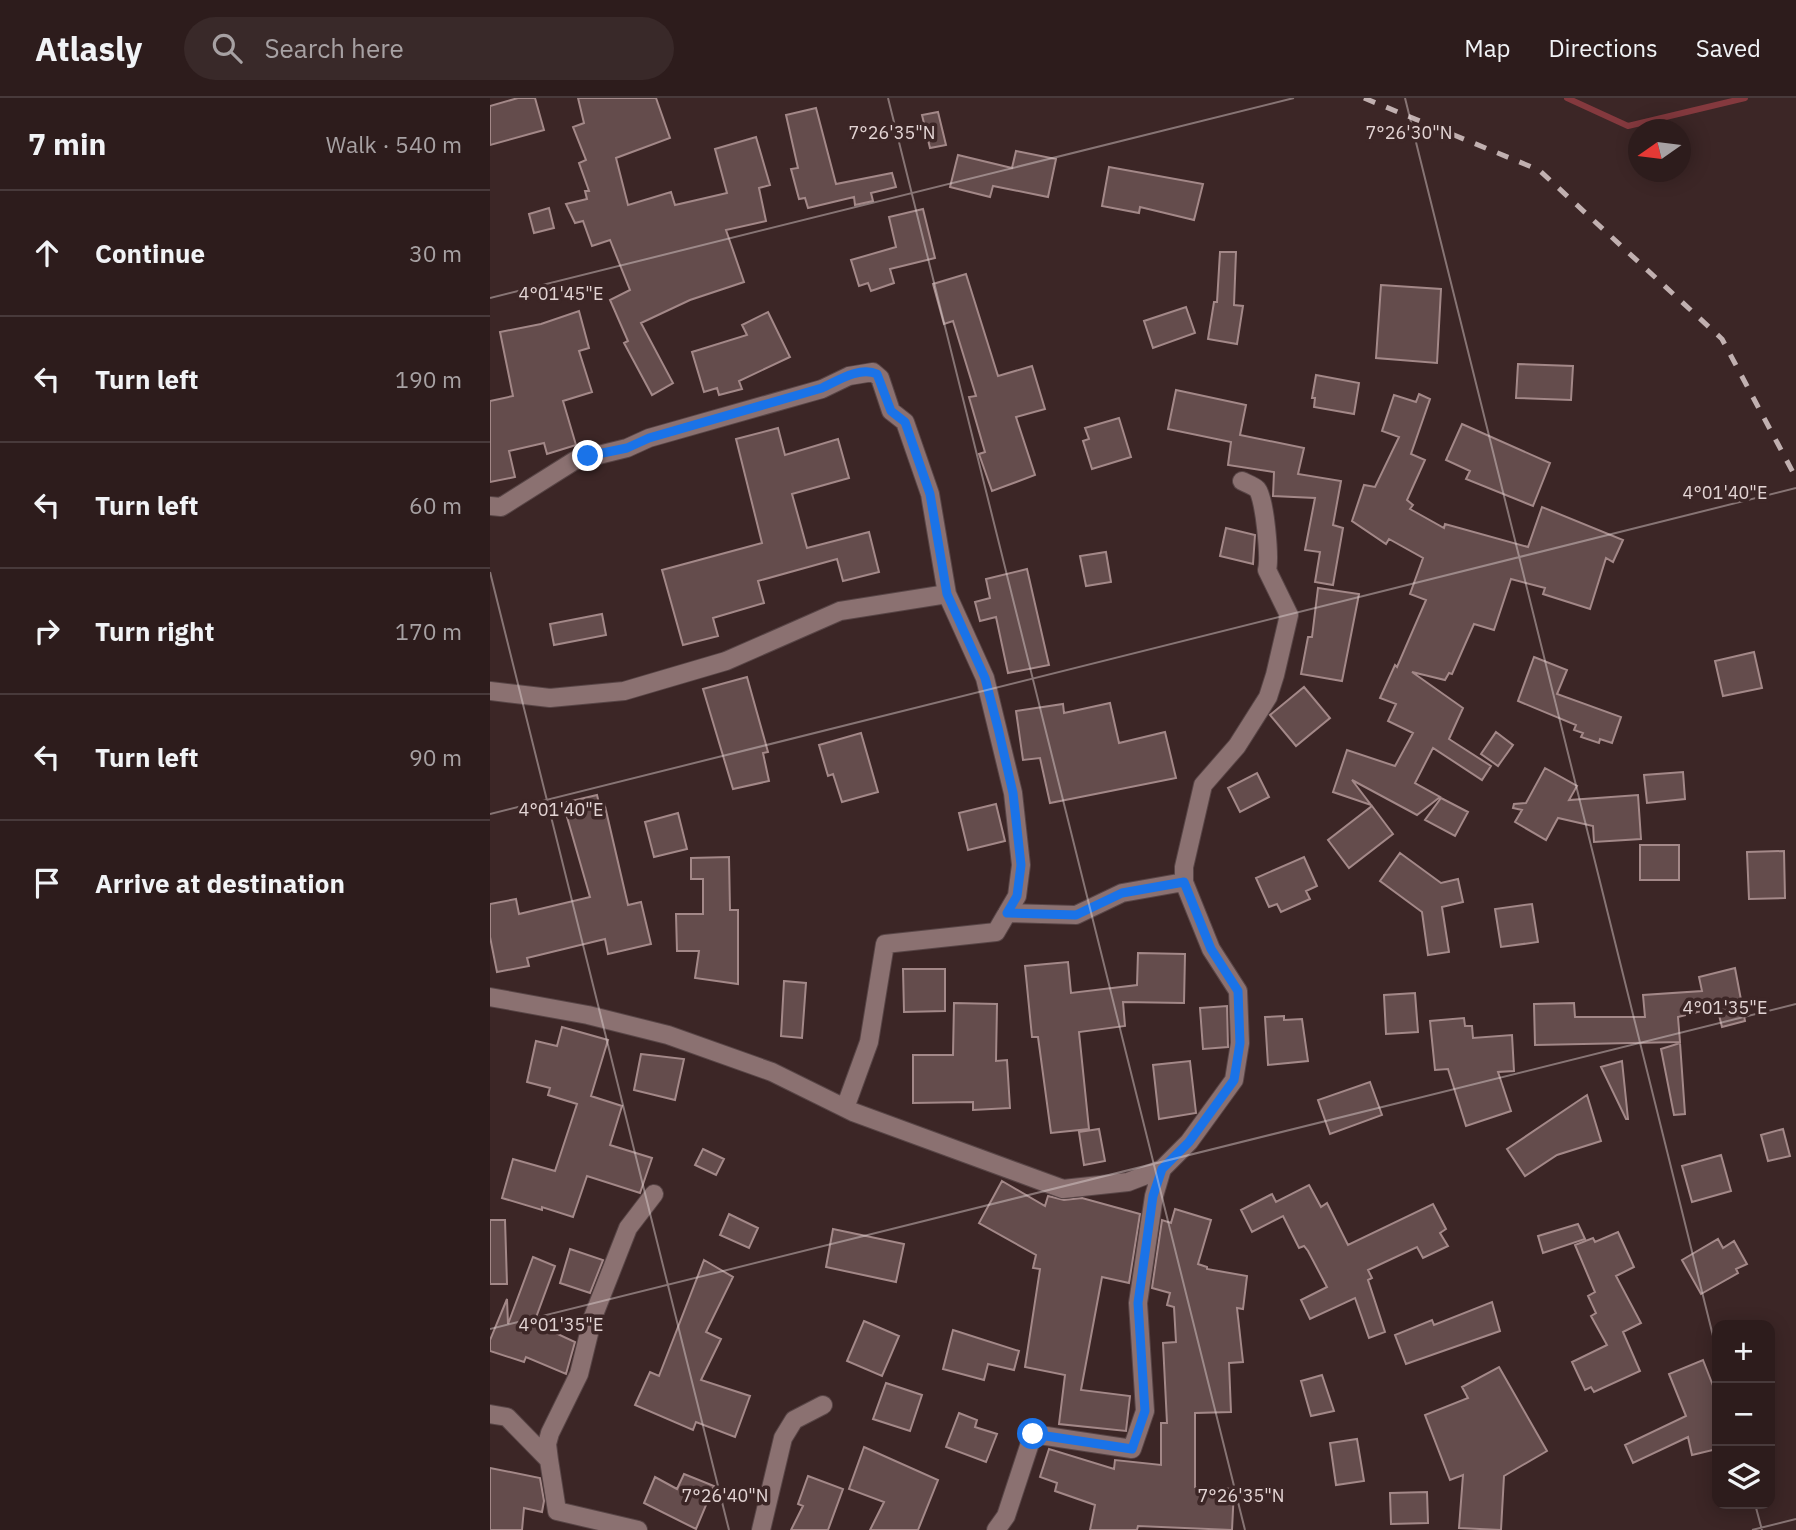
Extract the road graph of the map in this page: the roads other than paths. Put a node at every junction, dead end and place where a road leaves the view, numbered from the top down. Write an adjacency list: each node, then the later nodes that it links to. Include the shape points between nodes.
1 (1242, 481): 5 (street, via 1257,489 1265,510 1267,570 1289,615 1287,631 1268,697 1237,746 1203,785)
2 (490, 506): 3 (street, via 501,507 588,456 873,372 880,378 891,411 905,422 930,494)
3 (947, 594): 4 (street, via 840,611 726,661 624,691 550,698); 6 (street, via 985,678 1013,793 1021,865 1017,896)
4 (490, 691)
5 (1184, 882): 6 (street, via 1122,893 1076,915); 9 (street, via 1211,949 1238,991 1240,1043 1234,1080 1189,1142)
6 (1007, 913): 8 (street, via 996,932 885,944 869,1042)
7 (490, 997): 8 (street, via 668,1035 772,1072)
8 (845, 1108): 10 (street, via 1055,1187)
9 (1162, 1169): 10 (street); 12 (street)
10 (1128, 1182): 12 (street)
11 (654, 1194): 15 (street, via 628,1228 593,1317 579,1374 550,1433)
12 (1153, 1196): 19 (street, via 1138,1303 1145,1411 1132,1449 1033,1434 1006,1516)
13 (823, 1405): 18 (street, via 794,1420 783,1438)
14 (490, 1414): 15 (street, via 507,1417)
15 (549, 1461): 16 (street)
16 (561, 1522): 17 (street)
17 (638, 1530)
18 (761, 1530)
19 (996, 1530)

